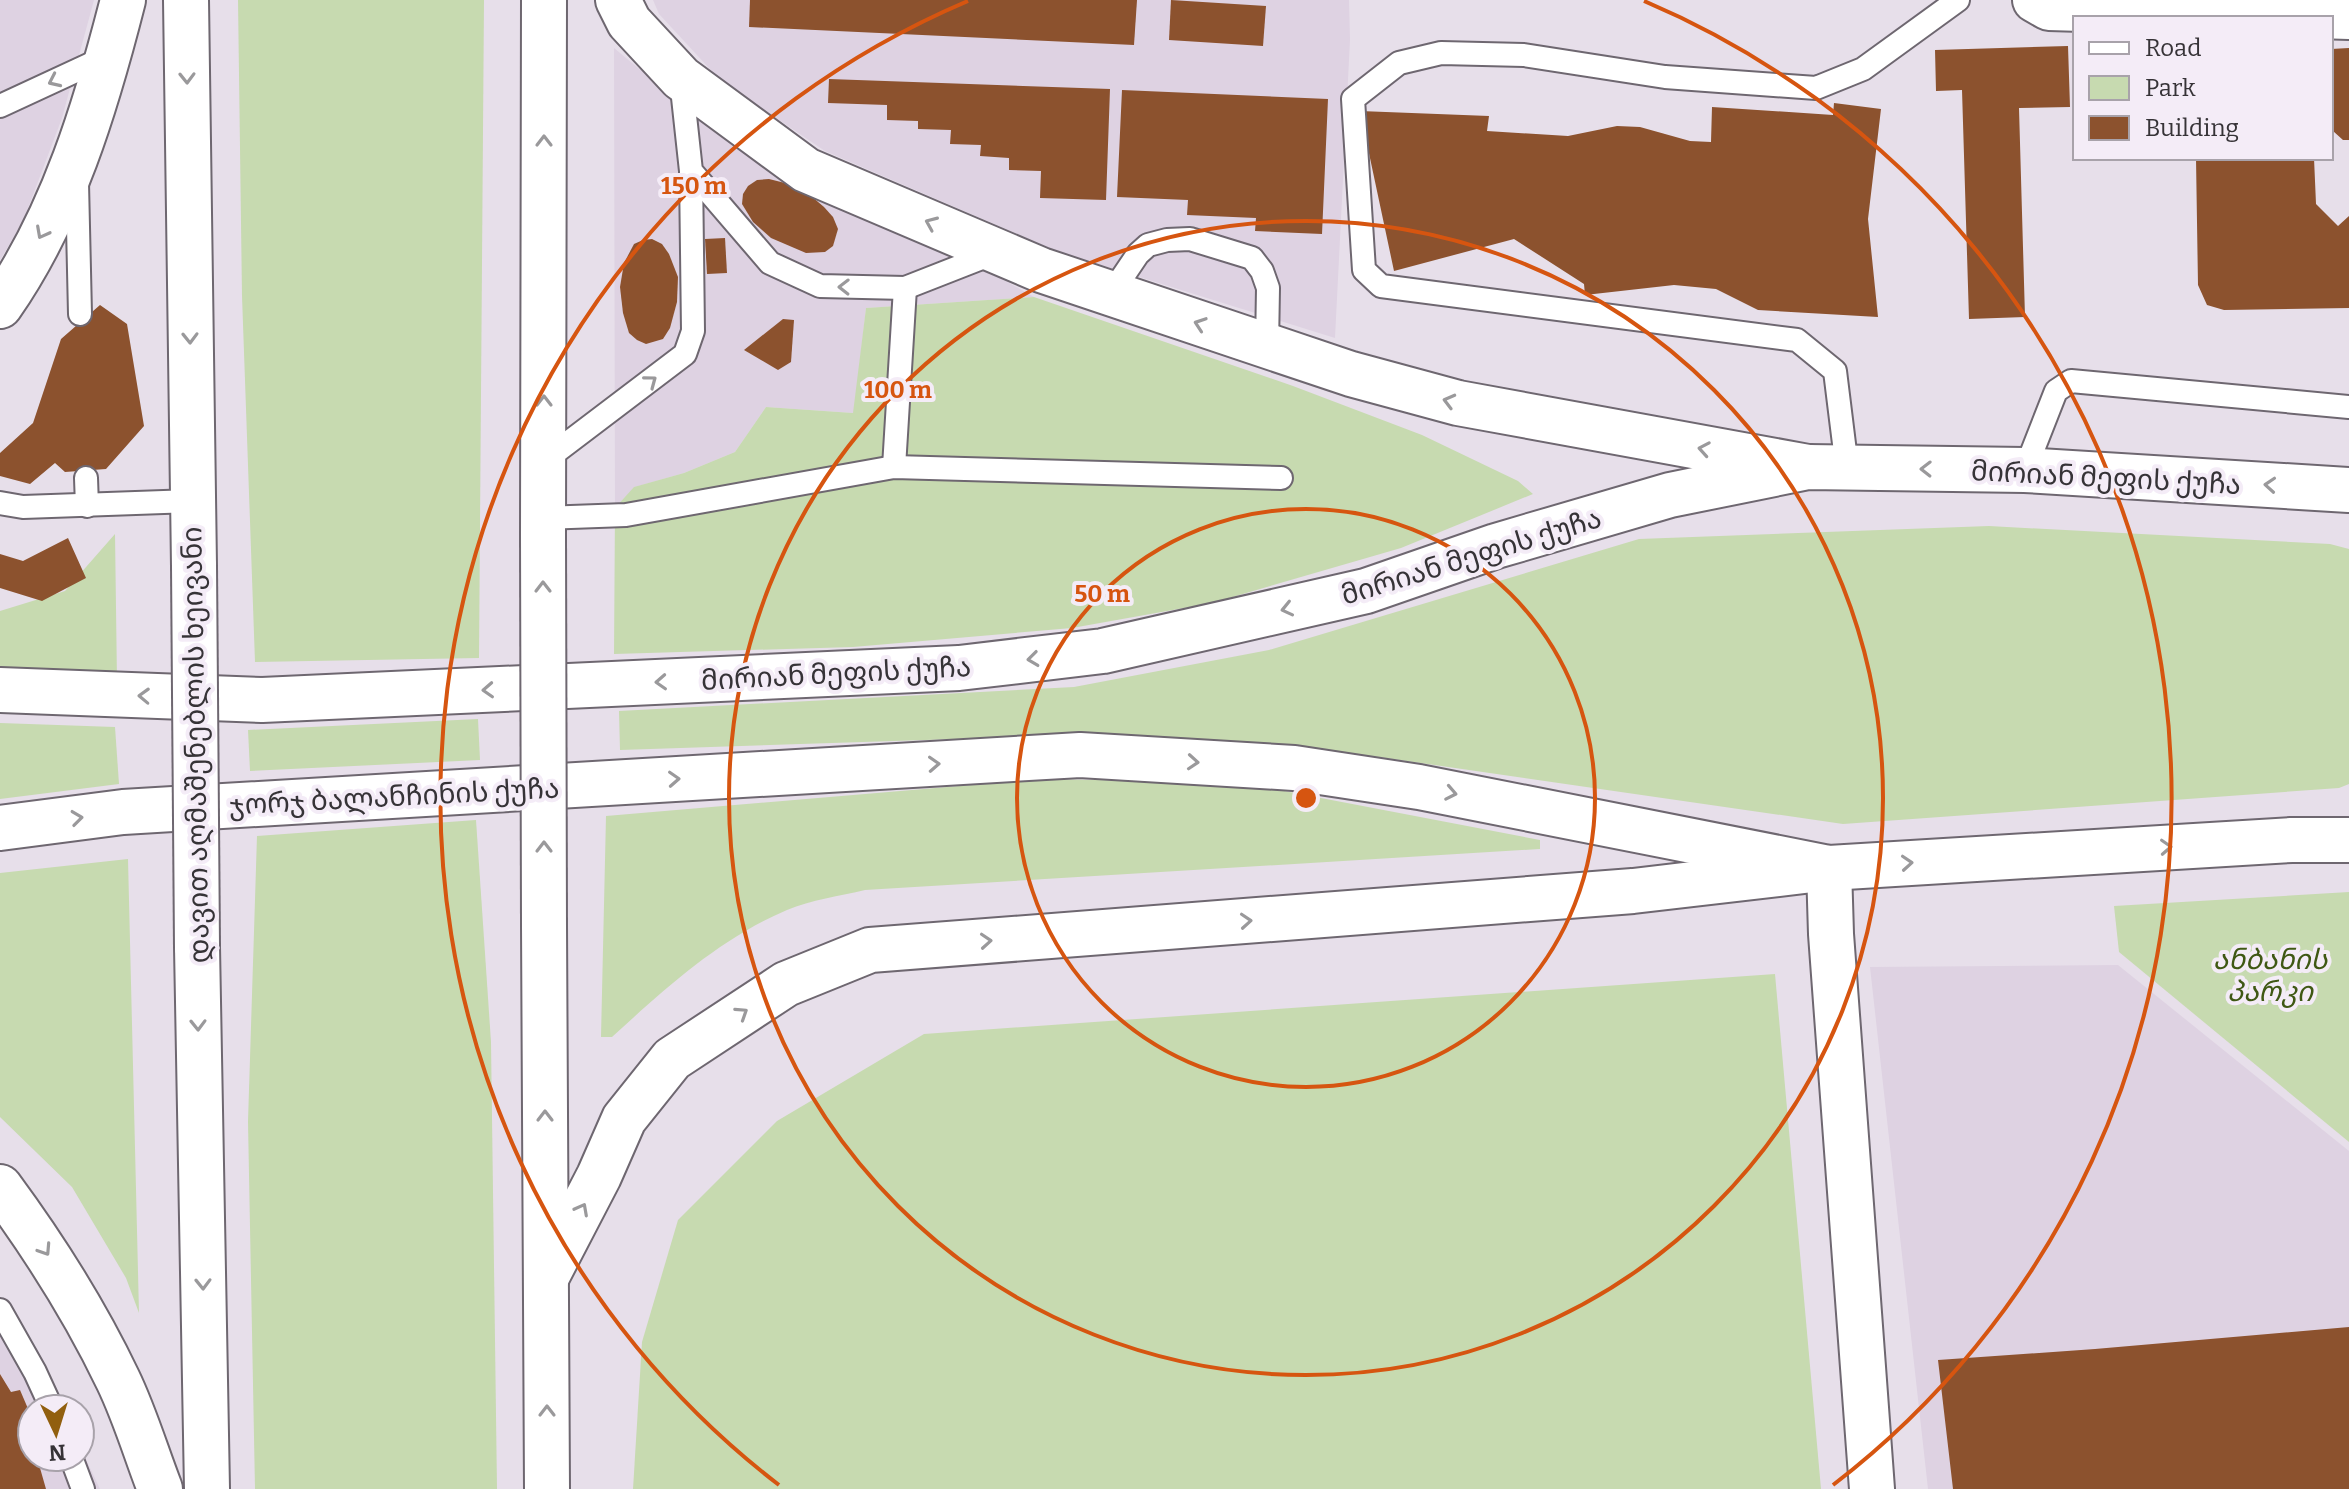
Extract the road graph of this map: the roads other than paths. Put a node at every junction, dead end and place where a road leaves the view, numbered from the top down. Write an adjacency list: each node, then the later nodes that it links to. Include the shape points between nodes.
1 (123, 0): 8 (main road)
2 (186, 0): 27 (main road, დავით აღმაშენებლის ხეივანი, one-way to 27)
3 (544, 0): 20 (main road, one-way to 3)
4 (618, 0): 9 (main road, via 629,22)
5 (1958, 0): 22 (lane, via 1863,69 1816,88 1665,77 1524,55 1441,53 1399,63 1353,99 1364,270 1381,286 1797,340 1835,371)
6 (2035, 0): 7 (main road, via 2049,8)
7 (2316, 16)
8 (109, 55): 10 (lane, one-way to 10); 11 (main road)
9 (681, 78): 12 (lane); 13 (main road, one-way to 9, via 806,170)
10 (0, 106)
11 (76, 158): 16 (main road, one-way to 16, via 53,212); 17 (lane)
12 (691, 171): 14 (lane, one-way to 12, via 820,286 770,263); 20 (lane, one-way to 12, via 685,354 693,331)
13 (999, 251): 14 (lane); 15 (main road)
14 (905, 288): 21 (lane)
15 (1111, 294): 18 (main road, one-way to 15); 18 (lane, via 1138,254 1167,240 1190,239 1252,258 1268,288)
16 (0, 306)
17 (80, 314)
18 (1267, 346): 22 (main road, one-way to 18, via 1458,403)
19 (2349, 407): 23 (lane, via 2071,381 2056,391)
20 (544, 461): 30 (main road)
21 (894, 467): 25 (lane); 30 (lane)
22 (1828, 468): 23 (main road, მირიან მეფის ქუჩა, one-way to 22); 31 (main road, მირიან მეფის ქუჩა, one-way to 31, via 1670,495 1366,591 1103,651 959,668 262,700)
23 (2025, 470): 26 (main road, მირიან მეფის ქუჩა, one-way to 23)
24 (86, 478): 29 (lane)
25 (1281, 478)
26 (2348, 491)
27 (192, 501): 29 (lane); 42 (main road, დავით აღმაშენებლის ხეივანი, one-way to 42, bridge)
28 (0, 503): 29 (lane)
29 (87, 506)
30 (543, 526): 38 (main road, one-way to 30, bridge)
31 (0, 690)
32 (2349, 827): 34 (main road)
33 (0, 828): 36 (main road, ჯორჯ ბალანჩინის ქუჩა, one-way to 36, via 123,812 1080,755 1294,768 1419,787)
34 (2291, 840): 35 (main road); 36 (main road, one-way to 34)
35 (2349, 840)
36 (1829, 868): 38 (main road, one-way to 36, via 624,1119 672,1059 786,984 870,950 1617,892); 44 (main road)
37 (0, 1187): 41 (main road, one-way to 41, via 76,1299 119,1383)
38 (546, 1278): 43 (main road, one-way to 38)
39 (0, 1310): 40 (lane)
40 (45, 1393)
41 (160, 1489)
42 (207, 1489)
43 (547, 1489)
44 (1872, 1489)

